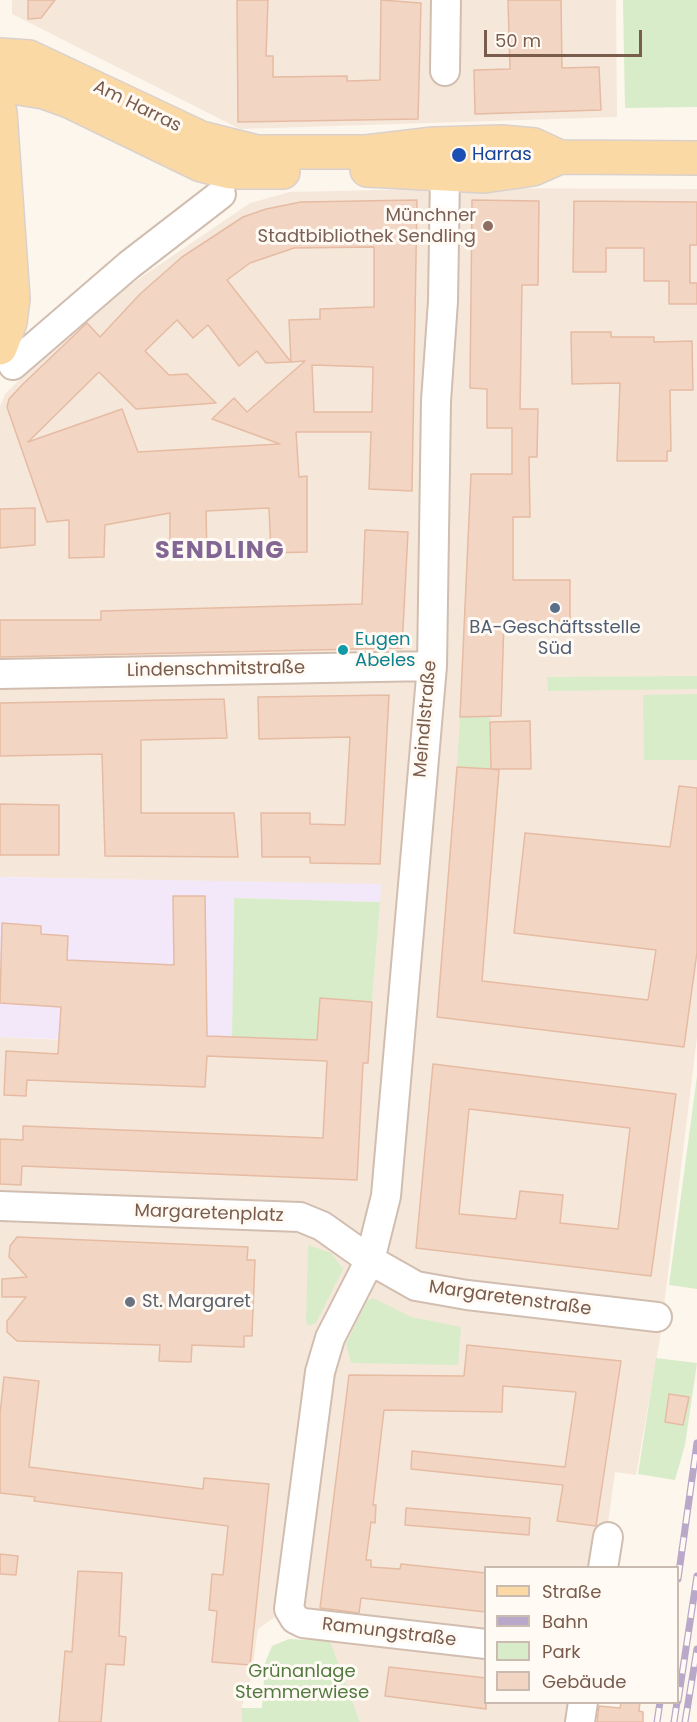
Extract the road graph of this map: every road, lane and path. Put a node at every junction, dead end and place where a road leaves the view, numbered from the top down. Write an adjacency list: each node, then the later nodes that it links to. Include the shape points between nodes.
1 (446, 0): 3 (street)
2 (0, 55): 8 (main road, Am Harras, via 43,62 201,138)
3 (445, 71)
4 (0, 85): 8 (main road, Am Harras, via 44,92 69,101 201,165 230,172)
5 (0, 112): 11 (main road, via 13,299)
6 (560, 157): 7 (main road); 8 (main road, via 534,146 502,142 434,144); 9 (main road, via 533,169 503,175)
7 (697, 158)
8 (276, 163): 9 (main road)
9 (445, 175): 12 (street, Meindlstraße, via 443,301 436,401)
10 (221, 194): 11 (street)
11 (7, 357)
12 (432, 666): 13 (street, Lindenschmitstraße); 15 (street, Meindlstraße, via 386,1196)
13 (0, 674)
14 (0, 1206): 15 (street, Margaretenplatz, via 300,1217 322,1226)
15 (370, 1260): 16 (street, Margaretenstraße, via 416,1286); 19 (street, Ramungstraße, via 330,1338 320,1372 289,1606 293,1618 303,1623)
16 (657, 1317)
17 (608, 1537): 18 (street)
18 (603, 1566)
19 (484, 1644)
20 (583, 1704): 21 (street)
21 (580, 1722)

